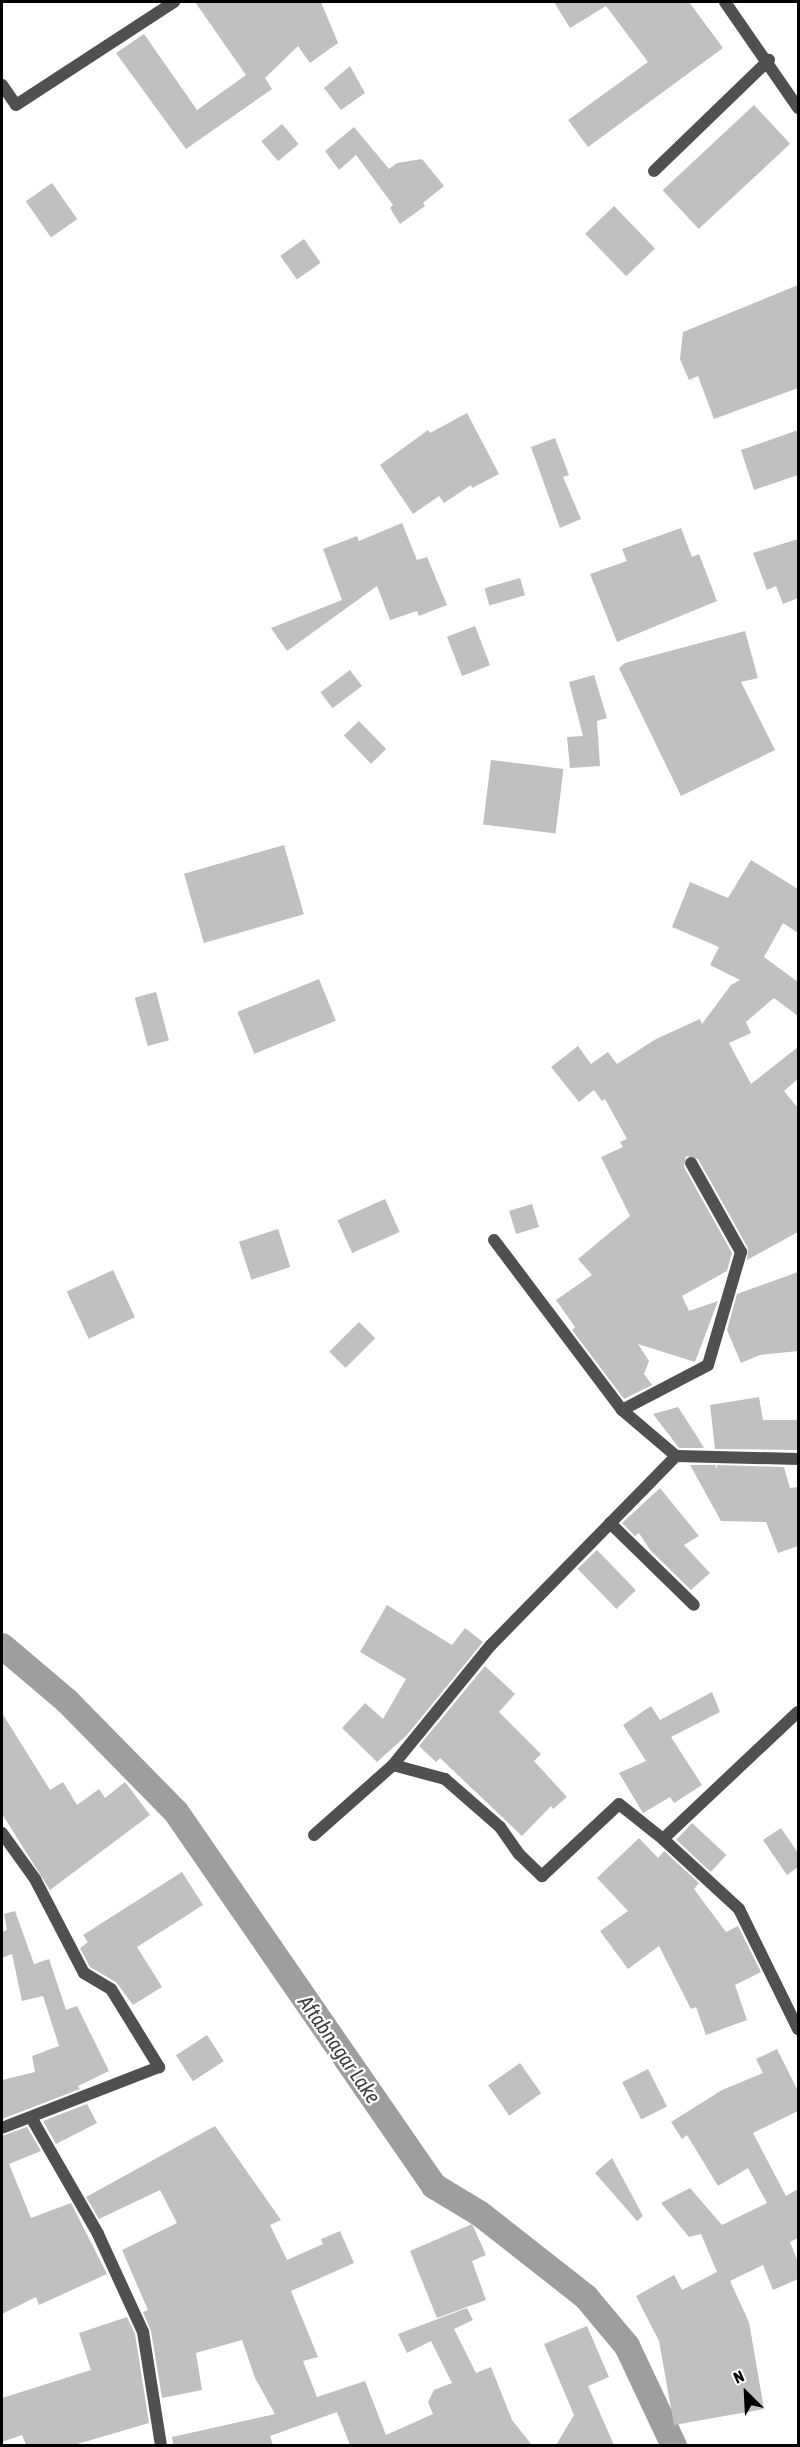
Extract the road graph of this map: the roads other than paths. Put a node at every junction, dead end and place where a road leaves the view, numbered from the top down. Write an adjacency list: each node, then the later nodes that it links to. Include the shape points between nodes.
1 (174, 2): 4 (street, via 16,105)
2 (725, 2): 3 (street)
3 (769, 60): 5 (street); 6 (street)
4 (2, 84)
5 (798, 108)
6 (654, 171)
7 (691, 1163): 9 (street, via 741,1252 708,1365)
8 (494, 1240): 9 (street)
9 (622, 1410): 10 (street)
10 (676, 1456): 11 (street); 12 (street)
11 (798, 1459)
12 (610, 1523): 13 (street); 15 (street, via 491,1645)
13 (694, 1605)
14 (798, 1712): 18 (street)
15 (393, 1765): 17 (street); 18 (street, via 445,1779 500,1827 519,1854 542,1876 619,1804)
16 (2, 1833): 20 (street, via 35,1879 84,1972 111,1989 159,2067)
17 (314, 1835)
18 (663, 1839): 19 (street, via 739,1909)
19 (798, 2028)
20 (32, 2118): 21 (street); 22 (street, via 98,2234 143,2332)
21 (2, 2128)
22 (161, 2445)

